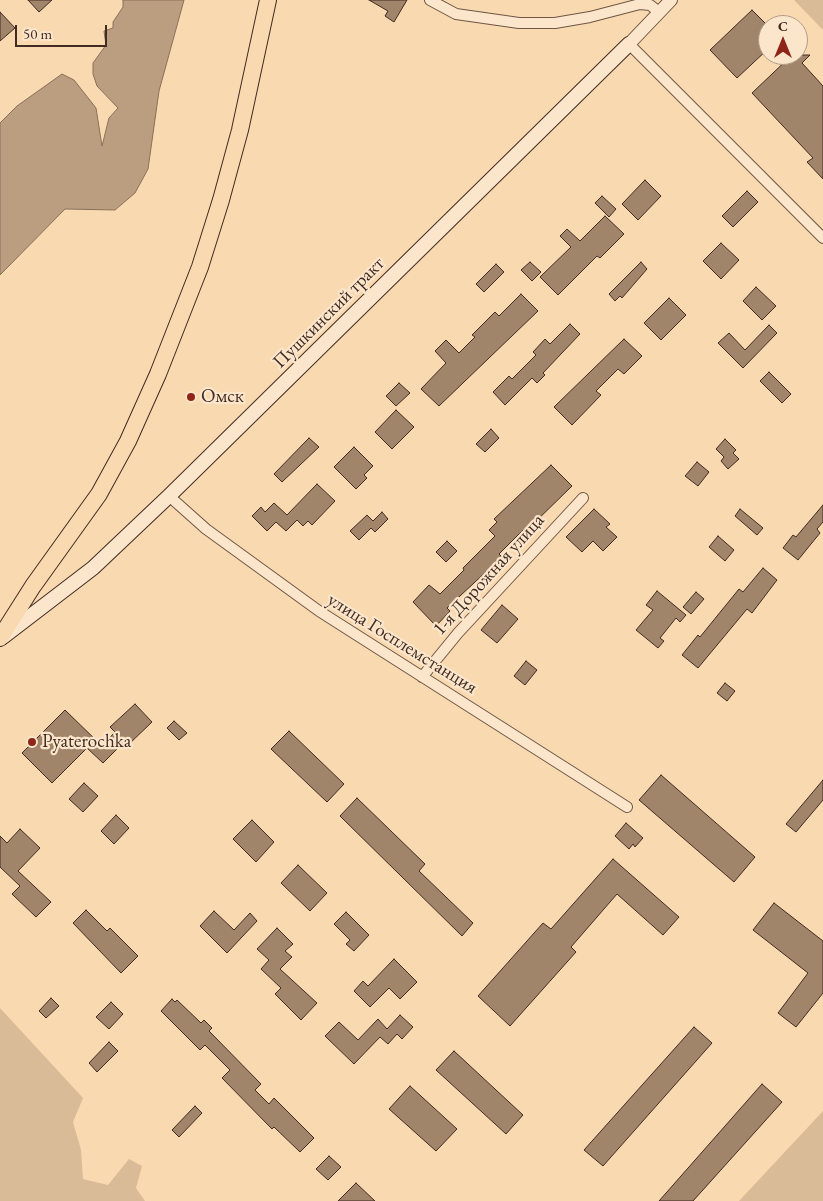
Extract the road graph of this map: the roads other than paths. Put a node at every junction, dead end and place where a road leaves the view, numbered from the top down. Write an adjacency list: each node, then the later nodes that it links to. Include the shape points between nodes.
1 (268, 0): 9 (main road, via 221,200 200,267 158,374 128,442 99,494)
2 (430, 0): 4 (street, via 456,14 519,23 555,23 640,4 650,5)
3 (671, 0): 4 (street, Пушкинский тракт)
4 (659, 12): 5 (street, Пушкинский тракт)
5 (629, 44): 6 (street); 7 (main road, Пушкинский тракт)
6 (823, 238)
7 (169, 496): 9 (main road, Пушкинский тракт, via 92,568); 10 (street, улица Госплемстанция, via 206,529 312,606)
8 (583, 498): 10 (street, 1-я Дорожная улица, via 458,633)
9 (0, 638)
10 (422, 677): 11 (street, улица Госплемстанция)
11 (627, 807)

